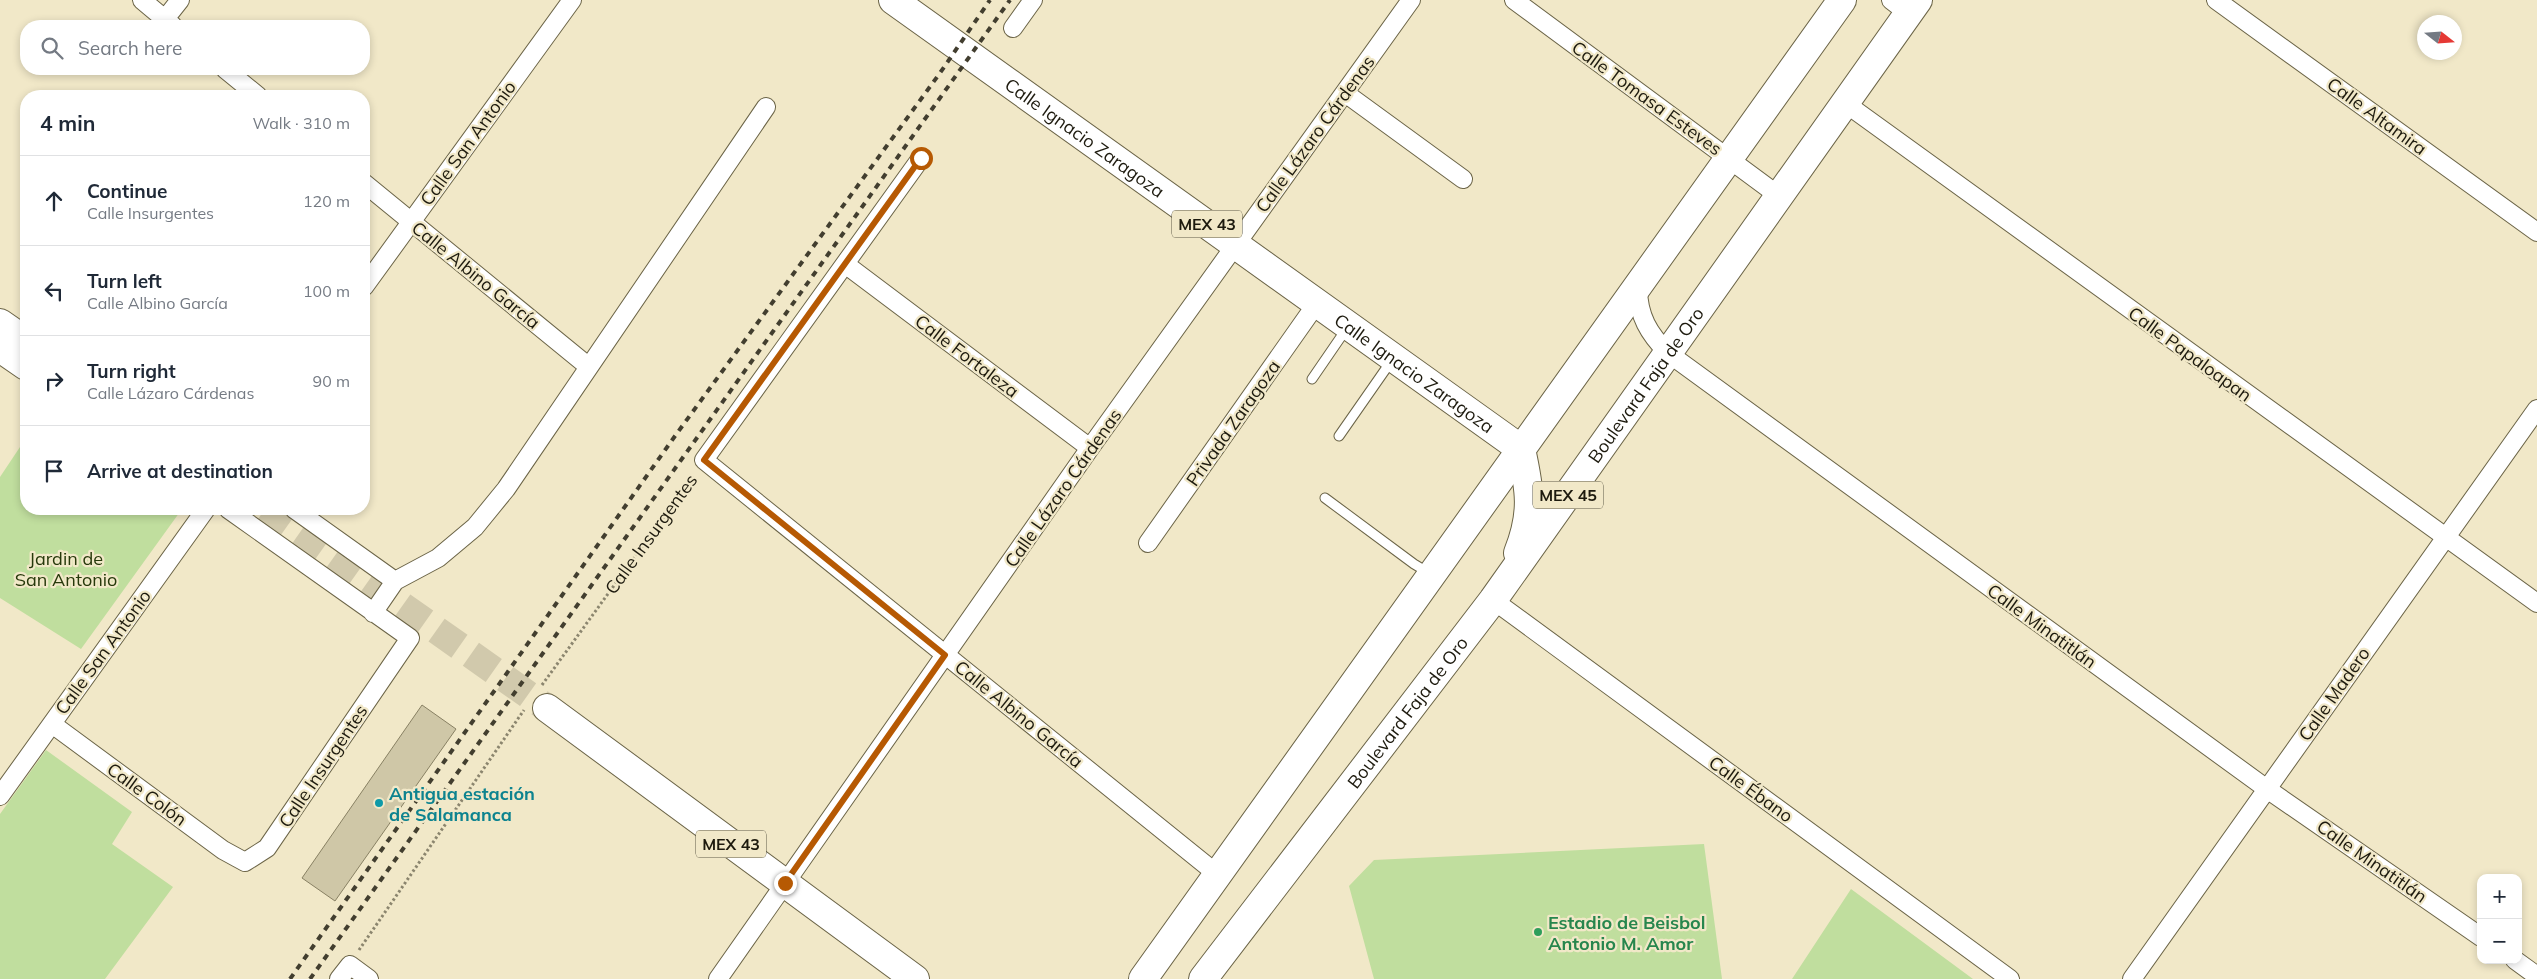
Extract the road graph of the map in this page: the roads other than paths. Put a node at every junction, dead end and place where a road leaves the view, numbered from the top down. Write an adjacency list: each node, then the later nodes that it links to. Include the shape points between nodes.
1 (142, 0): 11 (street)
2 (180, 0): 12 (street)
3 (572, 0): 24 (street, Calle San Antonio)
4 (893, 0): 26 (main road, Calle Ignacio Zaragoza / MEX 43)
5 (1033, 0): 13 (street)
6 (1411, 0): 16 (street, Calle Lázaro Cárdenas)
7 (1514, 0): 20 (street, Calle Tomasa Esteves)
8 (1842, 0): 20 (main road)
9 (2216, 0): 25 (street, Calle Altamira)
10 (1906, 4): 17 (main road, Boulevard Faja de Oro / MEX 45)
11 (165, 20)
12 (170, 20)
13 (1013, 28)
14 (232, 75): 15 (street)
15 (251, 90)
16 (1345, 93): 21 (street); 26 (street, Calle Lázaro Cárdenas)
17 (1845, 103): 23 (main road, Boulevard Faja de Oro / MEX 45); 51 (street, Calle Papaloapan)
18 (766, 107): 40 (street)
19 (921, 158): 27 (street, Calle Insurgentes)
20 (1729, 158): 23 (street, Calle Tomasa Esteves); 29 (main road)
21 (1463, 179)
22 (370, 188): 24 (street, Calle Albino García)
23 (1779, 196): 37 (main road, Boulevard Faja de Oro / MEX 45)
24 (410, 222): 28 (street, Calle San Antonio); 40 (street, Calle Albino García)
25 (2537, 232)
26 (1236, 245): 30 (main road, Calle Ignacio Zaragoza / MEX 43); 44 (street, Calle Lázaro Cárdenas)
27 (845, 264): 44 (street, Calle Fortaleza); 46 (street, Calle Insurgentes)
28 (370, 279)
29 (1638, 288): 37 (street, Calle Minatitlán, via 1642,319); 45 (main road)
30 (1317, 303): 34 (main road, Calle Ignacio Zaragoza / MEX 43); 52 (street, Privada Zaragoza)
31 (0, 306): 32 (main road)
32 (20, 319)
33 (0, 323): 35 (main road)
34 (1349, 326): 38 (main road, Calle Ignacio Zaragoza / MEX 43); 41 (lane)
35 (20, 337)
36 (0, 348): 39 (main road)
37 (1668, 353): 55 (main road, Boulevard Faja de Oro / MEX 45); 61 (street, Calle Minatitlán)
38 (1393, 358): 43 (lane); 45 (main road, Calle Ignacio Zaragoza / MEX 43)
39 (20, 362)
40 (589, 367): 54 (street, via 506,489 475,527 438,558)
41 (1312, 379)
42 (2537, 409): 51 (street, Calle Madero)
43 (1339, 436)
44 (1090, 448): 58 (street, Calle Lázaro Cárdenas)
45 (1521, 449): 53 (main road); 55 (main road, via 1530,488 1528,528 1514,564)
46 (704, 460): 58 (street, Calle Albino García)
47 (1325, 498): 53 (lane)
48 (202, 515): 60 (street, Calle San Antonio)
49 (236, 515): 57 (street)
50 (302, 515): 54 (street)
51 (2445, 538): 56 (street, Calle Papaloapan); 61 (street, Calle Madero)
52 (1148, 544)
53 (1432, 574): 64 (main road)
54 (396, 581): 57 (street)
55 (1493, 600): 74 (main road, Boulevard Faja de Oro / MEX 45); 75 (street, Calle Ébano)
56 (2537, 603)
57 (373, 613): 63 (street, Calle Insurgentes, via 410,638 267,848)
58 (945, 655): 64 (street, Calle Albino García); 65 (street, Calle Lázaro Cárdenas)
59 (538, 700): 65 (main road, MEX 43)
60 (52, 724): 62 (street, Calle San Antonio); 63 (street, Calle Colón, via 223,850)
61 (2267, 789): 66 (street, Calle Minatitlán); 76 (street, Calle Madero)
62 (0, 796)
63 (246, 862)
64 (1217, 874): 73 (main road)
65 (785, 883): 71 (street, Calle Lázaro Cárdenas); 72 (main road, MEX 43)
66 (2477, 934)
67 (2520, 964): 68 (street)
68 (2537, 976)
69 (339, 979): 70 (street, via 350,965)
70 (369, 979)
71 (718, 979)
72 (915, 979)
73 (1143, 979)
74 (1203, 979)
75 (2010, 979)
76 (2132, 979)

